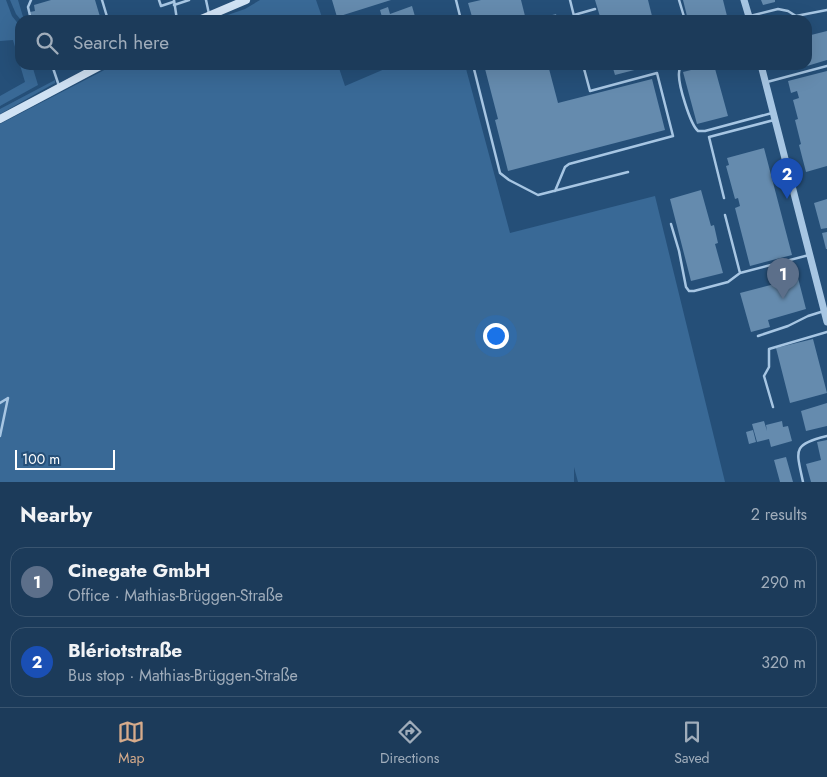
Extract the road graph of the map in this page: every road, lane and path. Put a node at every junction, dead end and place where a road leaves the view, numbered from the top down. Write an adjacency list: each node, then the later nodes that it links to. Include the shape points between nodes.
1 (31, 0): 15 (lane)
2 (102, 0): 16 (lane)
3 (159, 0): 11 (lane, via 161,6)
4 (189, 0): 11 (lane)
5 (206, 0): 18 (lane)
6 (246, 0): 12 (main road)
7 (456, 0): 19 (lane)
8 (570, 0): 20 (lane)
9 (679, 0): 21 (lane)
10 (744, 0): 22 (street)
11 (174, 2): 17 (lane)
12 (236, 2): 18 (main road)
13 (596, 9): 20 (lane)
14 (827, 10): 25 (lane)
15 (30, 15)
16 (106, 15)
17 (176, 15)
18 (210, 15)
19 (460, 15)
20 (574, 15)
21 (684, 15)
22 (748, 15)
23 (759, 15): 24 (lane, via 778,9)
24 (794, 15)
25 (801, 15)
26 (827, 66): 34 (lane)
27 (54, 70): 36 (lane)
28 (92, 70): 36 (main road)
29 (474, 70): 40 (lane, via 500,173 538,196)
30 (584, 70): 40 (lane, via 590,91 657,73 672,136 569,164)
31 (679, 70): 37 (lane, via 692,123 698,131)
32 (762, 70): 35 (street)
33 (812, 70): 35 (lane)
34 (812, 70)
35 (766, 82): 37 (street)
36 (60, 87): 38 (main road)
37 (774, 116): 41 (lane, via 709,137); 44 (street)
38 (0, 118)
39 (628, 172): 40 (lane)
40 (555, 191)
41 (724, 198)
42 (725, 215): 45 (lane)
43 (671, 224): 45 (lane, via 689,291 728,282)
44 (810, 255): 45 (lane); 46 (street)
45 (740, 273)
46 (824, 311): 47 (street); 49 (lane)
47 (827, 322)
48 (827, 332): 51 (lane, via 768,349 769,367 764,376)
49 (758, 336)
50 (0, 403): 52 (lane, via 8,398)
51 (773, 407)
52 (0, 436)
53 (827, 436): 54 (lane, via 809,441 800,448)
54 (802, 482)

